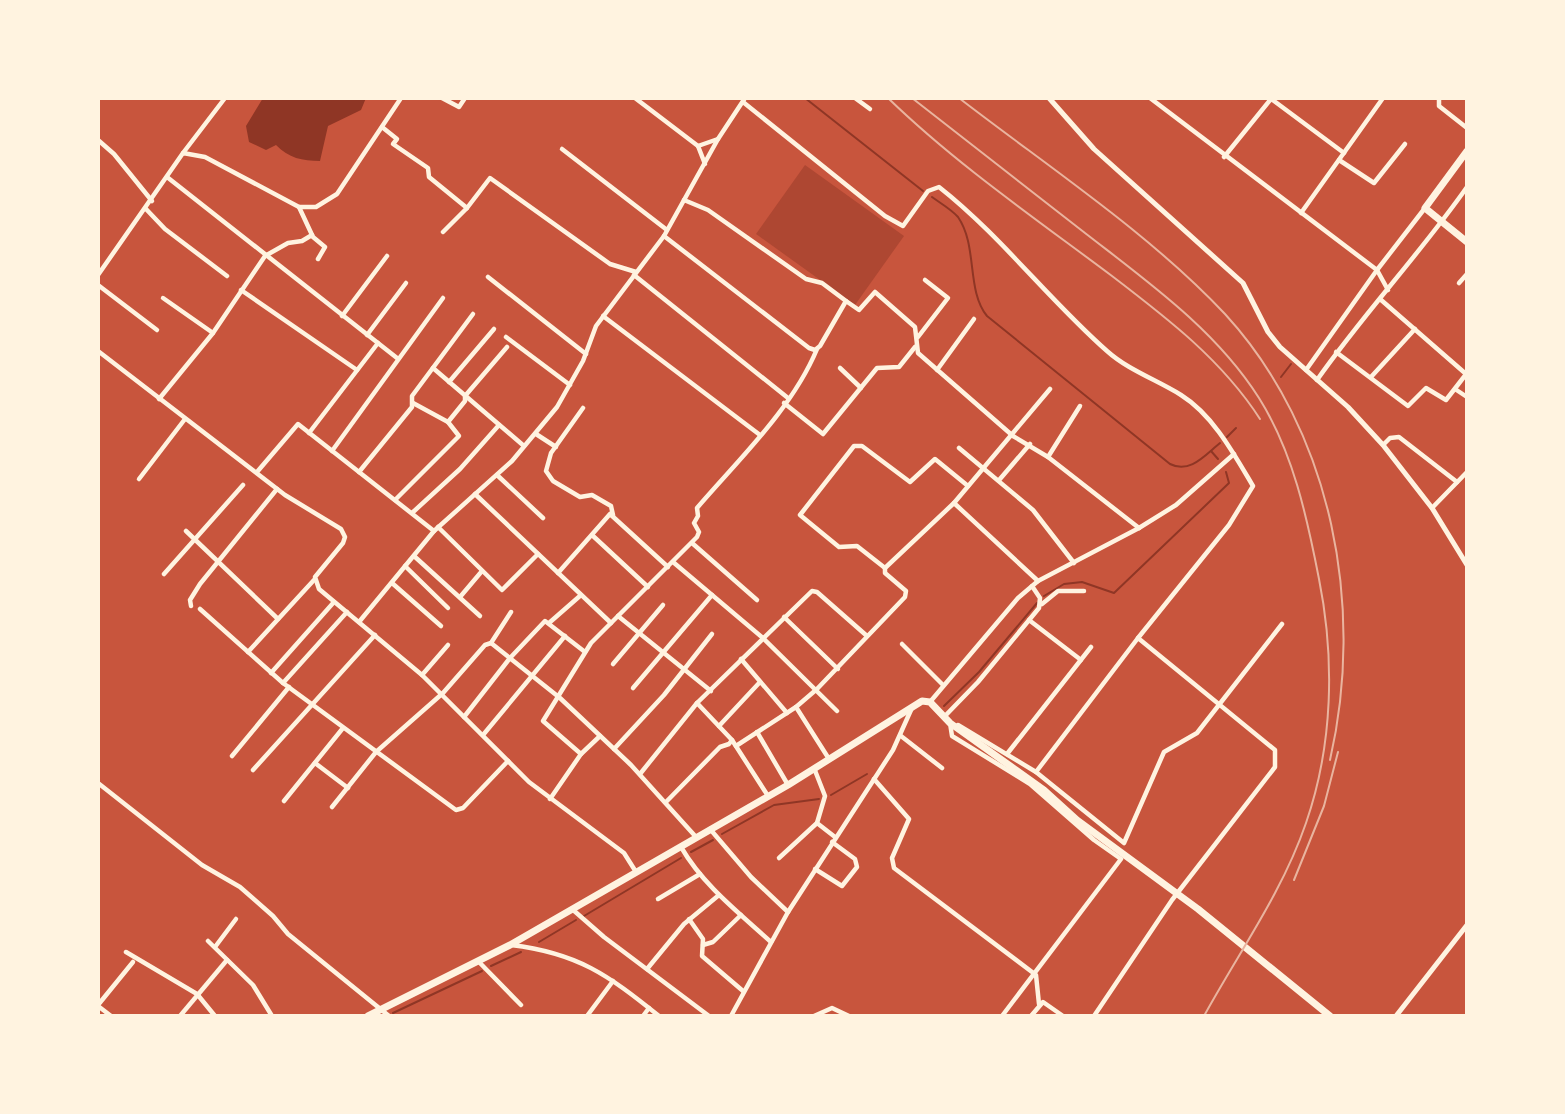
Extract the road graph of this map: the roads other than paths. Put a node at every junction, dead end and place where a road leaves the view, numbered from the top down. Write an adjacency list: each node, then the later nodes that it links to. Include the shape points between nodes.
1 (225, 98): 24 (street)
2 (401, 98): 16 (street)
3 (442, 98): 4 (street, via 458,107)
4 (465, 98)
5 (635, 98): 21 (street)
6 (856, 98): 15 (street)
7 (1049, 98): 86 (street, via 1094,149 1243,283 1268,332)
8 (1150, 98): 26 (street)
9 (1271, 98): 14 (street); 26 (street)
10 (1286, 98): 14 (street)
11 (1383, 98): 25 (street)
12 (1439, 98): 17 (street, via 1439,106)
13 (744, 100): 18 (street); 116 (street, via 903,226 928,191 939,187 1109,353 1184,397 1208,419)
14 (1280, 106): 25 (street)
15 (870, 109)
16 (382, 127): 33 (street, via 337,194 316,207); 34 (street, via 397,139 393,144 428,168 429,177)
17 (1467, 128)
18 (718, 139): 21 (street); 28 (street)
19 (98, 140): 32 (street)
20 (1405, 144): 27 (street, via 1374,183)
21 (698, 146): 28 (street)
22 (562, 149): 39 (street)
23 (1467, 151): 35 (highway)
24 (183, 153): 29 (street); 33 (street, via 205,157)
25 (1343, 153): 27 (street)
26 (1224, 157): 37 (street)
27 (1339, 160): 37 (street)
28 (705, 164): 31 (street)
29 (167, 177): 32 (street); 44 (street)
30 (1467, 187): 38 (street)
31 (684, 200): 39 (street); 62 (street, via 708,209 806,279)
32 (152, 201): 36 (street)
33 (299, 207): 41 (street)
34 (467, 208): 40 (street); 48 (street, via 490,178 610,264)
35 (1425, 208): 38 (highway); 47 (street)
36 (146, 209): 50 (street); 51 (street)
37 (1300, 213): 47 (street)
38 (1443, 222): 43 (highway); 58 (street)
39 (667, 230): 42 (street)
40 (443, 232)
41 (312, 235): 44 (street); 46 (street, via 325,248)
42 (664, 236): 48 (street); 77 (street, via 809,348)
43 (1467, 242)
44 (265, 256): 57 (street); 64 (street)
45 (387, 256): 64 (street)
46 (318, 259)
47 (1377, 270): 58 (street); 86 (street)
48 (635, 274): 65 (street); 97 (street)
49 (1467, 274): 55 (street)
50 (98, 275)
51 (226, 276)
52 (488, 277): 80 (street)
53 (925, 280): 73 (street, via 948,298)
54 (406, 283): 71 (street)
55 (1459, 283)
56 (98, 285): 69 (street)
57 (241, 290): 70 (street); 84 (street)
58 (1388, 290): 61 (street)
59 (163, 298): 70 (street)
60 (443, 298): 81 (street)
61 (1380, 299): 68 (street); 79 (street)
62 (846, 301): 73 (street, via 859,310 875,292 915,327); 77 (street)
63 (473, 314): 82 (street)
64 (342, 316): 71 (street)
65 (603, 316): 80 (street); 108 (street)
66 (974, 319): 85 (street)
67 (494, 329): 90 (street)
68 (1415, 329): 87 (street); 88 (street)
69 (158, 330)
70 (213, 333): 98 (street)
71 (368, 335): 74 (street)
72 (506, 337): 91 (street)
73 (918, 338): 76 (street)
74 (378, 343): 81 (street); 84 (street)
75 (508, 347): 95 (street)
76 (915, 347): 85 (street); 92 (street, via 899,367 877,368)
77 (817, 349): 97 (street)
78 (98, 351): 98 (street)
79 (1336, 352): 88 (street); 89 (street)
80 (586, 354): 91 (street)
81 (397, 358): 115 (street)
82 (433, 368): 90 (street); 99 (street, via 412,396)
83 (839, 368): 92 (street)
84 (357, 370): 106 (street)
85 (936, 370): 109 (street)
86 (1306, 370): 89 (street)
87 (1467, 373): 94 (street)
88 (1371, 377): 94 (street, via 1408,406 1426,388 1444,401)
89 (1317, 380): 111 (street)
90 (449, 382): 95 (street)
91 (570, 385): 107 (street)
92 (861, 388): 100 (street, via 824,434)
93 (1051, 389): 109 (street)
94 (1455, 389): 96 (street)
95 (464, 396): 104 (street); 105 (street)
96 (1467, 397)
97 (788, 398): 100 (street)
98 (159, 399): 103 (street)
99 (413, 403): 104 (street); 120 (street)
100 (784, 403): 108 (street)
101 (1080, 406): 117 (street)
102 (583, 408): 113 (street)
103 (185, 419): 119 (street); 123 (street)
104 (448, 422): 130 (street, via 457,439)
105 (499, 425): 112 (street); 133 (street)
106 (309, 433): 115 (street); 119 (street, via 295,425)
107 (536, 434): 112 (street); 113 (street)
108 (761, 435): 141 (street, via 697,508 694,523 699,532)
109 (1013, 436): 110 (street); 118 (street)
110 (1030, 444): 117 (street); 124 (street)
111 (1383, 445): 125 (street, via 1399,437); 132 (street)
112 (524, 446): 122 (street)
113 (556, 447): 134 (street, via 546,464 551,480 582,498 593,495 612,507)
114 (958, 448): 118 (street)
115 (332, 451): 120 (street)
116 (1234, 454): 136 (street, via 1175,505); 188 (street, via 1253,486 1229,524)
117 (1048, 457): 136 (street)
118 (984, 467): 124 (street); 127 (street)
119 (257, 472): 128 (street)
120 (359, 472): 130 (street)
121 (1467, 472): 125 (street)
122 (497, 475): 129 (street); 135 (street)
123 (139, 479)
124 (1000, 479): 146 (street, via 1048,526)
125 (1457, 482): 132 (street)
126 (243, 485): 140 (street)
127 (968, 486): 131 (street); 150 (street, via 935,459 910,482 862,446 854,446 800,515 839,547 855,545)
128 (277, 489): 145 (street); 154 (street, via 344,534 343,543)
129 (475, 494): 137 (street); 142 (street)
130 (395, 500): 133 (street)
131 (954, 503): 150 (street); 155 (street)
132 (1432, 508): 147 (street)
133 (412, 513): 137 (street)
134 (613, 515): 139 (street); 149 (street)
135 (543, 519)
136 (1139, 528): 146 (street)
137 (436, 529): 143 (street); 151 (street)
138 (186, 531): 140 (street)
139 (592, 535): 152 (street); 158 (street)
140 (194, 539): 145 (street); 153 (street)
141 (692, 543): 144 (street); 163 (street)
142 (538, 554): 151 (street, via 504,590); 152 (street)
143 (414, 556): 148 (street); 162 (street)
144 (673, 562): 149 (street); 161 (street)
145 (219, 563): 166 (street, via 190,600); 175 (street)
146 (1074, 563): 155 (street)
147 (1467, 565)
148 (405, 566): 156 (street); 168 (street)
149 (668, 567): 158 (street)
150 (885, 568): 186 (street, via 906,595)
151 (482, 571): 162 (street)
152 (558, 573): 160 (street)
153 (164, 574)
154 (314, 580): 164 (street); 175 (street)
155 (1038, 582): 157 (street)
156 (391, 583): 177 (street); 181 (street)
157 (1032, 586): 165 (street); 207 (street)
158 (648, 587): 173 (street)
159 (1084, 591): 165 (street, via 1058,591)
160 (581, 595): 178 (street); 179 (street)
161 (712, 595): 187 (street); 195 (street)
162 (460, 597): 172 (street)
163 (757, 600)
164 (334, 602): 170 (street); 202 (street)
165 (1041, 605): 176 (street)
166 (191, 606)
167 (663, 606): 182 (street)
168 (448, 608)
169 (200, 609): 193 (street)
170 (347, 612): 177 (street); 206 (street)
171 (511, 612): 189 (street)
172 (480, 616)
173 (618, 616): 179 (street); 182 (street)
174 (784, 617): 186 (street, via 814,590); 187 (street); 200 (street)
175 (278, 619): 193 (street)
176 (1029, 620): 198 (street); 223 (street)
177 (359, 622): 184 (street)
178 (549, 623): 185 (street); 196 (street, via 542,623)
179 (611, 623): 194 (street)
180 (1282, 624): 218 (street)
181 (441, 625)
182 (640, 634): 195 (street); 199 (street)
183 (712, 634): 201 (street)
184 (375, 635): 203 (street); 216 (street)
185 (565, 636): 194 (street); 204 (street)
186 (867, 636): 200 (street)
187 (763, 638): 197 (street); 210 (street)
188 (1138, 638): 218 (street); 243 (street)
189 (491, 643): 196 (street); 212 (street)
190 (902, 644): 207 (street)
191 (449, 645): 203 (street)
192 (1091, 648): 198 (street)
193 (248, 652): 202 (street)
194 (585, 652): 213 (street)
195 (662, 652): 201 (street); 209 (street)
196 (510, 658): 204 (street); 222 (street)
197 (741, 659): 205 (street); 211 (street)
198 (1081, 660): 235 (street)
199 (613, 664)
200 (838, 668): 210 (street)
201 (683, 669): 211 (street); 232 (street)
202 (271, 673): 206 (street)
203 (422, 675): 212 (street)
204 (532, 676): 213 (street); 227 (street)
205 (760, 682): 221 (street); 224 (street)
206 (284, 683): 208 (street)
207 (943, 685): 214 (street)
208 (289, 687): 216 (street); 236 (street)
209 (633, 688)
210 (817, 689): 219 (street); 220 (street)
211 (711, 691): 215 (street)
212 (441, 694): 222 (street); 233 (street)
213 (560, 698): 228 (street); 234 (street, via 544,721)
214 (930, 702): 217 (highway); 223 (highway)
215 (697, 703): 224 (street); 244 (street)
216 (313, 705): 225 (street); 242 (street)
217 (913, 705): 229 (street); 237 (highway)
218 (1221, 706): 243 (street, via 1197,733 1164,752 1124,843); 306 (street, via 1275,750 1275,767 1156,922)
219 (796, 707): 221 (street); 237 (street)
220 (837, 710)
221 (787, 713): 226 (street)
222 (464, 717): 227 (street)
223 (947, 720): 235 (street); 281 (street, via 952,736 1030,784 1121,859); 307 (highway, via 1198,909)
224 (719, 726): 230 (street)
225 (344, 727): 233 (street); 239 (street)
226 (757, 732): 231 (street); 247 (street)
227 (483, 735): 238 (street)
228 (600, 736): 232 (street); 234 (street)
229 (901, 736): 241 (street); 245 (street)
230 (732, 740): 231 (street); 252 (street)
231 (736, 746): 249 (street)
232 (614, 749): 244 (street)
233 (376, 752): 238 (street, via 456,810); 248 (street)
234 (580, 754): 250 (street)
235 (1007, 754): 243 (street)
236 (232, 756)
237 (829, 759): 240 (highway)
238 (508, 761): 250 (street)
239 (315, 763): 248 (street); 251 (street)
240 (814, 768): 247 (highway); 254 (street, via 825,796)
241 (942, 768)
242 (253, 770)
243 (1036, 772)
244 (640, 774): 252 (street)
245 (875, 777): 257 (street); 281 (street, via 909,819 892,858 894,868)
246 (98, 783): 289 (street, via 202,864 240,887 288,934)
247 (788, 785): 249 (highway)
248 (348, 788): 253 (street)
249 (768, 796): 255 (highway)
250 (550, 799): 261 (street, via 607,838)
251 (284, 801)
252 (666, 802): 256 (street)
253 (332, 807)
254 (817, 823): 257 (street); 259 (street)
255 (710, 829): 256 (highway); 266 (street)
256 (696, 837): 258 (highway)
257 (833, 840): 260 (street); 260 (street, via 855,859 857,867 842,886)
258 (681, 846): 261 (highway); 262 (street)
259 (779, 858)
260 (815, 869): 266 (street)
261 (636, 872): 265 (highway)
262 (700, 874): 263 (street); 264 (street)
263 (719, 895): 267 (street); 269 (street)
264 (658, 899)
265 (572, 908): 274 (highway); 280 (street)
266 (788, 912): 272 (street)
267 (741, 915): 272 (street); 273 (street, via 710,944)
268 (236, 919): 275 (street)
269 (689, 919): 273 (street); 280 (street)
270 (1467, 925): 308 (street)
271 (208, 941): 275 (street)
272 (771, 942): 283 (street)
273 (703, 944): 283 (street, via 702,956)
274 (510, 945): 279 (highway); 282 (street, via 565,955)
275 (215, 947): 277 (street)
276 (126, 952): 284 (street)
277 (227, 960): 284 (street); 293 (street, via 253,985)
278 (133, 962): 286 (street)
279 (480, 962): 287 (street); 289 (highway)
280 (647, 969): 299 (street)
281 (1036, 975): 285 (street); 303 (street)
282 (613, 981): 288 (street); 296 (street)
283 (743, 991): 300 (street)
284 (197, 994): 291 (street); 292 (street)
285 (1039, 1004): 304 (street); 305 (street, via 1047,1003)
286 (98, 1005): 290 (street)
287 (521, 1006)
288 (649, 1008): 297 (street); 298 (street)
289 (380, 1010): 294 (highway); 295 (street)
290 (111, 1016)
291 (180, 1016)
292 (215, 1016)
293 (272, 1016)
294 (368, 1016)
295 (388, 1016)
296 (587, 1016)
297 (643, 1016)
298 (659, 1016)
299 (709, 1016)
300 (731, 1016)
301 (814, 1016): 302 (street, via 832,1008)
302 (849, 1016)
303 (1002, 1016)
304 (1031, 1016)
305 (1063, 1016)
306 (1094, 1016)
307 (1330, 1016)
308 (1395, 1016)

